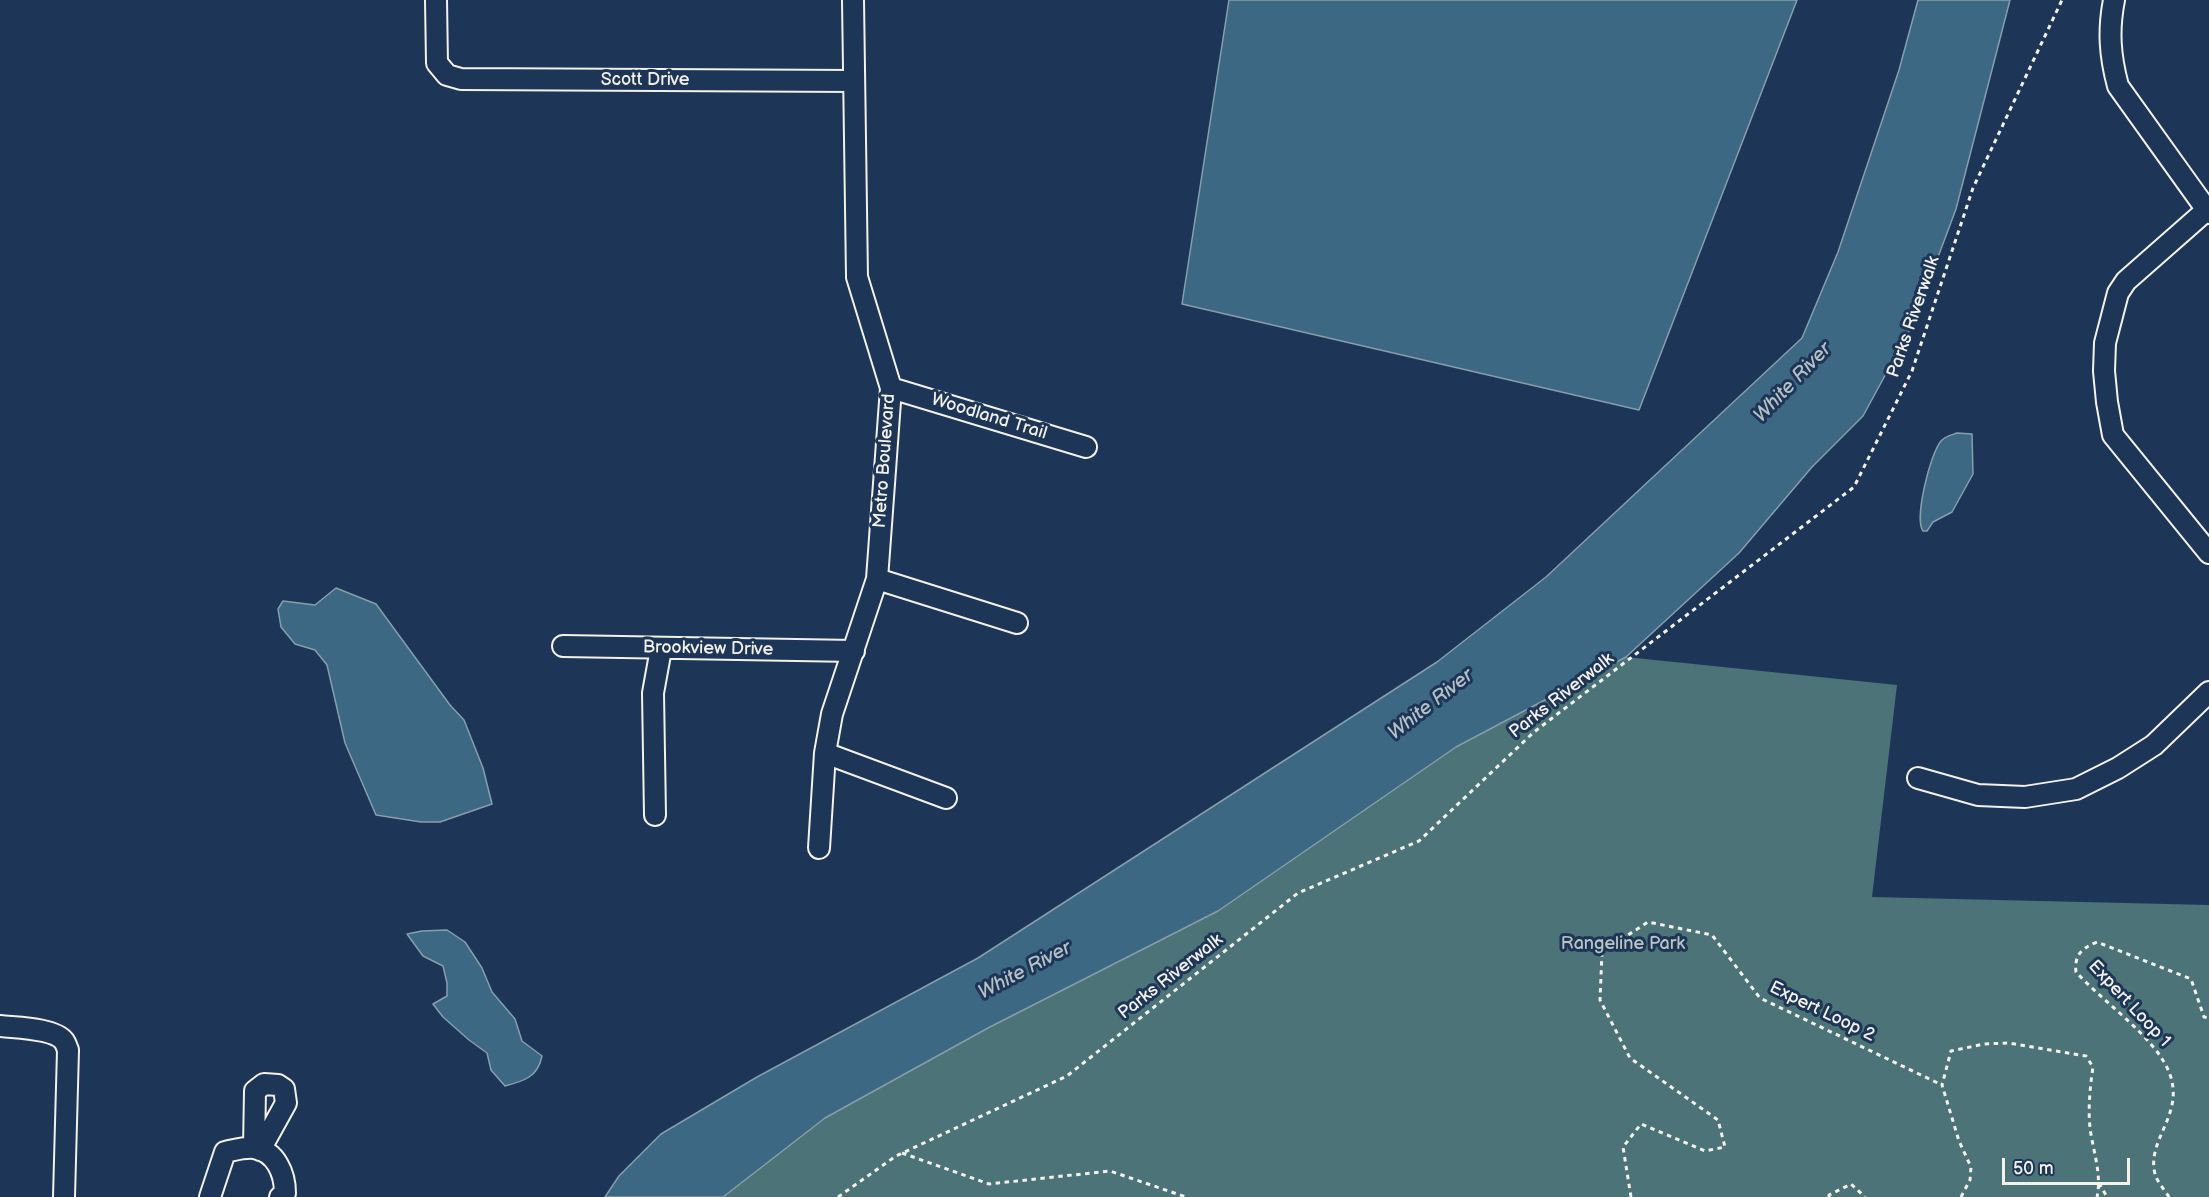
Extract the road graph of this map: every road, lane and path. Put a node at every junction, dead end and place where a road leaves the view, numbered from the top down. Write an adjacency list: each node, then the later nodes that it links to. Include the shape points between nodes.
1 (436, 0): 5 (street, Scott Drive, via 436,58 447,75 461,79)
2 (853, 0): 5 (street, Metro Boulevard)
3 (2062, 0): 24 (path, Parks Riverwalk, via 1973,188 1912,371 1854,487 1534,732 1419,841 1298,893 1067,1076)
4 (2114, 0): 6 (street, via 2109,36 2118,86)
5 (854, 81): 7 (street, Metro Boulevard, via 857,277)
6 (2208, 210): 9 (street, via 2126,280 2112,309 2104,358 2113,435)
7 (891, 387): 8 (street, Woodland Trail); 10 (street, Metro Boulevard)
8 (1086, 447)
9 (2209, 553)
10 (877, 579): 11 (street); 14 (street, Metro Boulevard)
11 (1017, 623)
12 (563, 646): 13 (street, Brookview Drive)
13 (661, 649): 14 (street, Brookview Drive); 19 (street, via 654,693)
14 (854, 651): 16 (street, Metro Boulevard, via 832,714)
15 (2209, 692): 17 (street, via 2154,745 2076,789 2025,797 1978,795)
16 (825, 753): 18 (street); 20 (street, Metro Boulevard)
17 (1918, 778)
18 (946, 798)
19 (655, 815)
20 (819, 848)
21 (2209, 1017): 37 (path, Expert Loop 1, via 2204,1017 2190,979 2097,942 2085,946 2077,955 2076,972 2150,1043 2169,1073 2174,1092 2172,1111 2157,1145 2155,1174)
22 (0, 1026): 26 (street, via 39,1030 64,1041 68,1050)
23 (1942, 1085): 25 (path, via 1951,1052 1984,1044 2008,1043 2086,1056 2093,1067 2090,1125); 31 (path, Expert Loop 2, via 1760,998 1712,935 1648,922 1602,952 1600,1000 1630,1058 1718,1120 1725,1147 1705,1151 1641,1124 1623,1147); 34 (path, via 1971,1167 1970,1180)
24 (902, 1153): 29 (path, Parks Riverwalk); 30 (path, via 988,1184 1110,1171)
25 (2099, 1182): 35 (path); 36 (path)
26 (64, 1197)
27 (210, 1197): 28 (street, via 225,1152 257,1149 277,1162 285,1179 285,1192)
28 (280, 1197)
29 (838, 1197)
30 (1186, 1197)
31 (1631, 1197)
32 (1829, 1197): 33 (path, via 1851,1184)
33 (1865, 1197)
34 (1961, 1197)
35 (2097, 1197)
36 (2107, 1197)
37 (2169, 1197)

